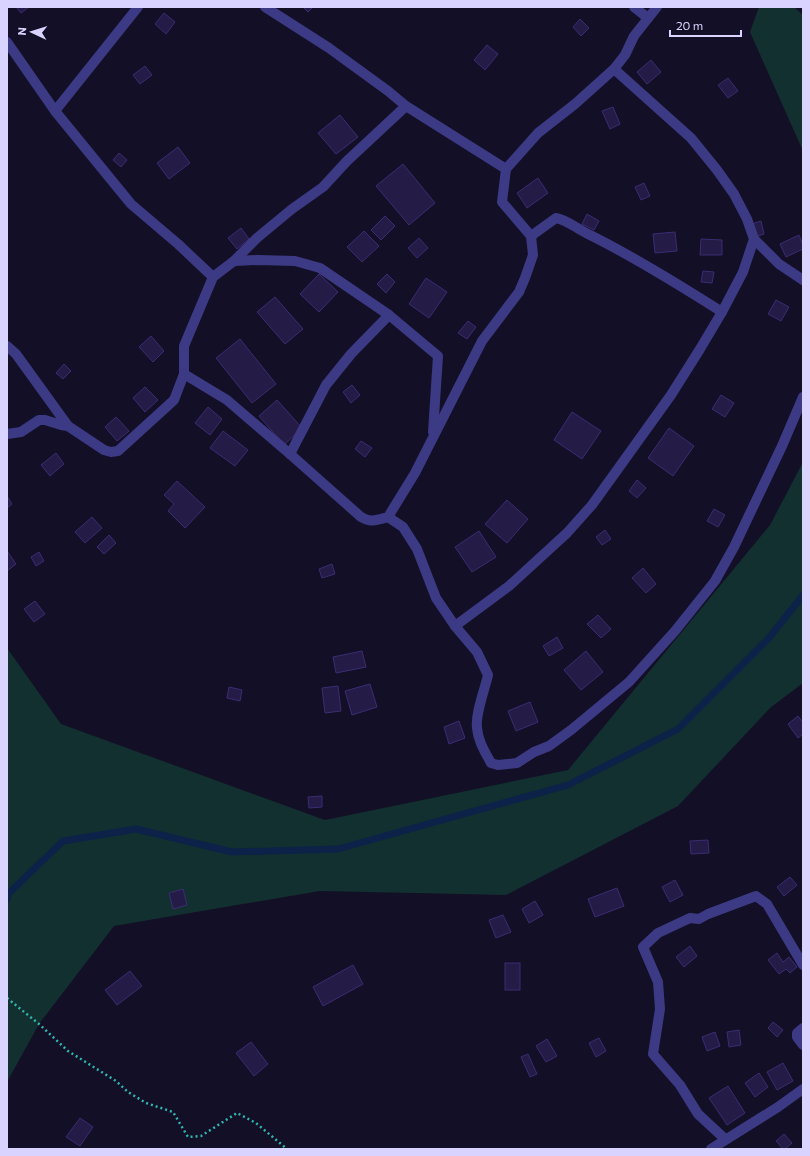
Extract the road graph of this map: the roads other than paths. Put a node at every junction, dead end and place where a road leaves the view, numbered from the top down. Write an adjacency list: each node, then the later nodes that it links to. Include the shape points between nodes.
1 (138, 7): 9 (street)
2 (634, 7): 5 (street)
3 (657, 7): 5 (street)
4 (270, 8): 8 (street, via 388,90)
5 (648, 18): 7 (street)
6 (7, 42): 9 (street)
7 (614, 69): 10 (street, via 538,133); 12 (street, via 691,138 734,194)
8 (406, 106): 10 (street); 13 (street, via 323,187 257,238)
9 (56, 112): 14 (street, via 131,204)
10 (506, 169): 11 (street, via 502,202)
11 (531, 236): 16 (street, via 556,218 563,219 619,249); 23 (street, via 533,255 519,292 482,341)
12 (754, 238): 15 (street, via 780,264); 16 (street, via 743,272)
13 (234, 261): 14 (street); 17 (street, via 295,261 320,268)
14 (213, 277): 19 (street, via 184,346)
15 (803, 280)
16 (722, 312): 26 (street, via 671,395 592,505 567,533 510,586)
17 (389, 315): 23 (street, via 438,356); 24 (street, via 351,354 326,385)
18 (7, 346): 21 (street, via 16,354)
19 (184, 374): 21 (street, via 174,400 118,451 104,450); 24 (street, via 227,400)
20 (803, 397): 26 (street, via 734,547 715,581 675,632 629,682 549,746 517,763 491,763 482,747 476,722 488,675 477,652)
21 (68, 426): 22 (street, via 39,420 21,432)
22 (7, 434)
23 (433, 437): 25 (street)
24 (290, 454): 25 (street, via 367,521)
25 (388, 517): 26 (street, via 403,527 417,549 436,598)
26 (455, 626)
27 (803, 965): 31 (street, via 767,904 756,896 699,919 690,918 658,933 643,947 658,982 660,1009 653,1054 680,1085 698,1114)
28 (803, 1028): 29 (street, via 797,1033 797,1037)
29 (803, 1045)
30 (803, 1089): 31 (street)
31 (725, 1139): 32 (street)
32 (711, 1149)

